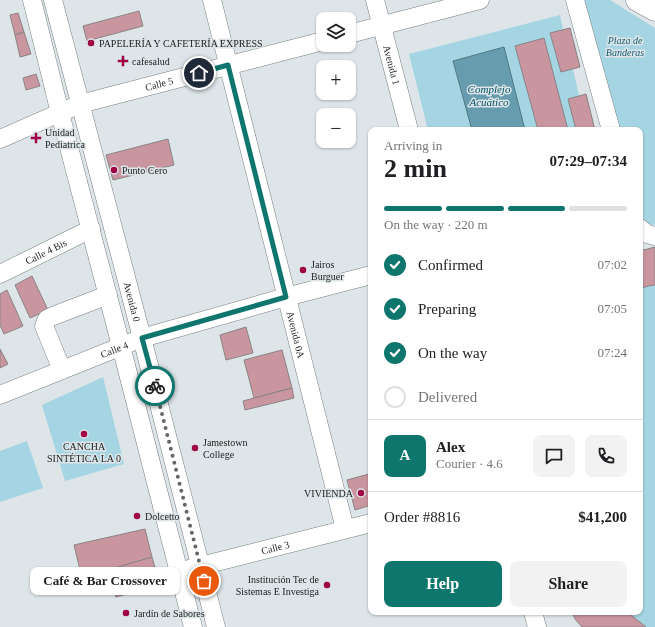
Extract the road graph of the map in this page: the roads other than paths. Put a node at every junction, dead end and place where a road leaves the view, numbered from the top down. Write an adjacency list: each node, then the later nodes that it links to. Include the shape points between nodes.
1 (32, 0): 14 (street)
2 (53, 0): 13 (street, Avenida 0)
3 (212, 0): 12 (street, Avenida 0A)
4 (375, 0): 9 (street, Avenida 1)
5 (480, 0): 9 (street)
6 (575, 0): 16 (street)
7 (637, 0): 8 (main road)
8 (655, 10)
9 (382, 26): 10 (street); 15 (street, Avenida 1)
10 (356, 32)
11 (316, 43): 12 (street, Calle 5)
12 (228, 65): 13 (street, Calle 5); 24 (street, Avenida 0A)
13 (80, 104): 14 (street, Calle 5); 25 (street, Avenida 0)
14 (60, 113): 17 (street, Calle 5); 18 (street)
15 (407, 127)
16 (610, 127)
17 (0, 140)
18 (91, 229): 21 (street, Calle 4 Bis); 23 (street)
19 (643, 231): 20 (street)
20 (655, 236)
21 (0, 274)
22 (368, 276): 24 (street, Calle 4)
23 (108, 295): 26 (street); 27 (street, via 48,319 44,326)
24 (286, 297): 25 (street, Calle 4); 30 (street, Avenida 0A)
25 (142, 338): 26 (street, Calle 4); 31 (street, Avenida 0)
26 (121, 346): 27 (street, Calle 4); 32 (street)
27 (62, 370): 28 (street, Calle 4)
28 (0, 395)
29 (368, 524): 30 (street, Calle 3)
30 (345, 530): 31 (street, Calle 3)
31 (200, 566): 32 (street, Calle 3); 35 (street, Avenida 0)
32 (179, 572): 34 (street)
33 (534, 615): 36 (street)
34 (193, 627)
35 (216, 627)
36 (537, 627)

